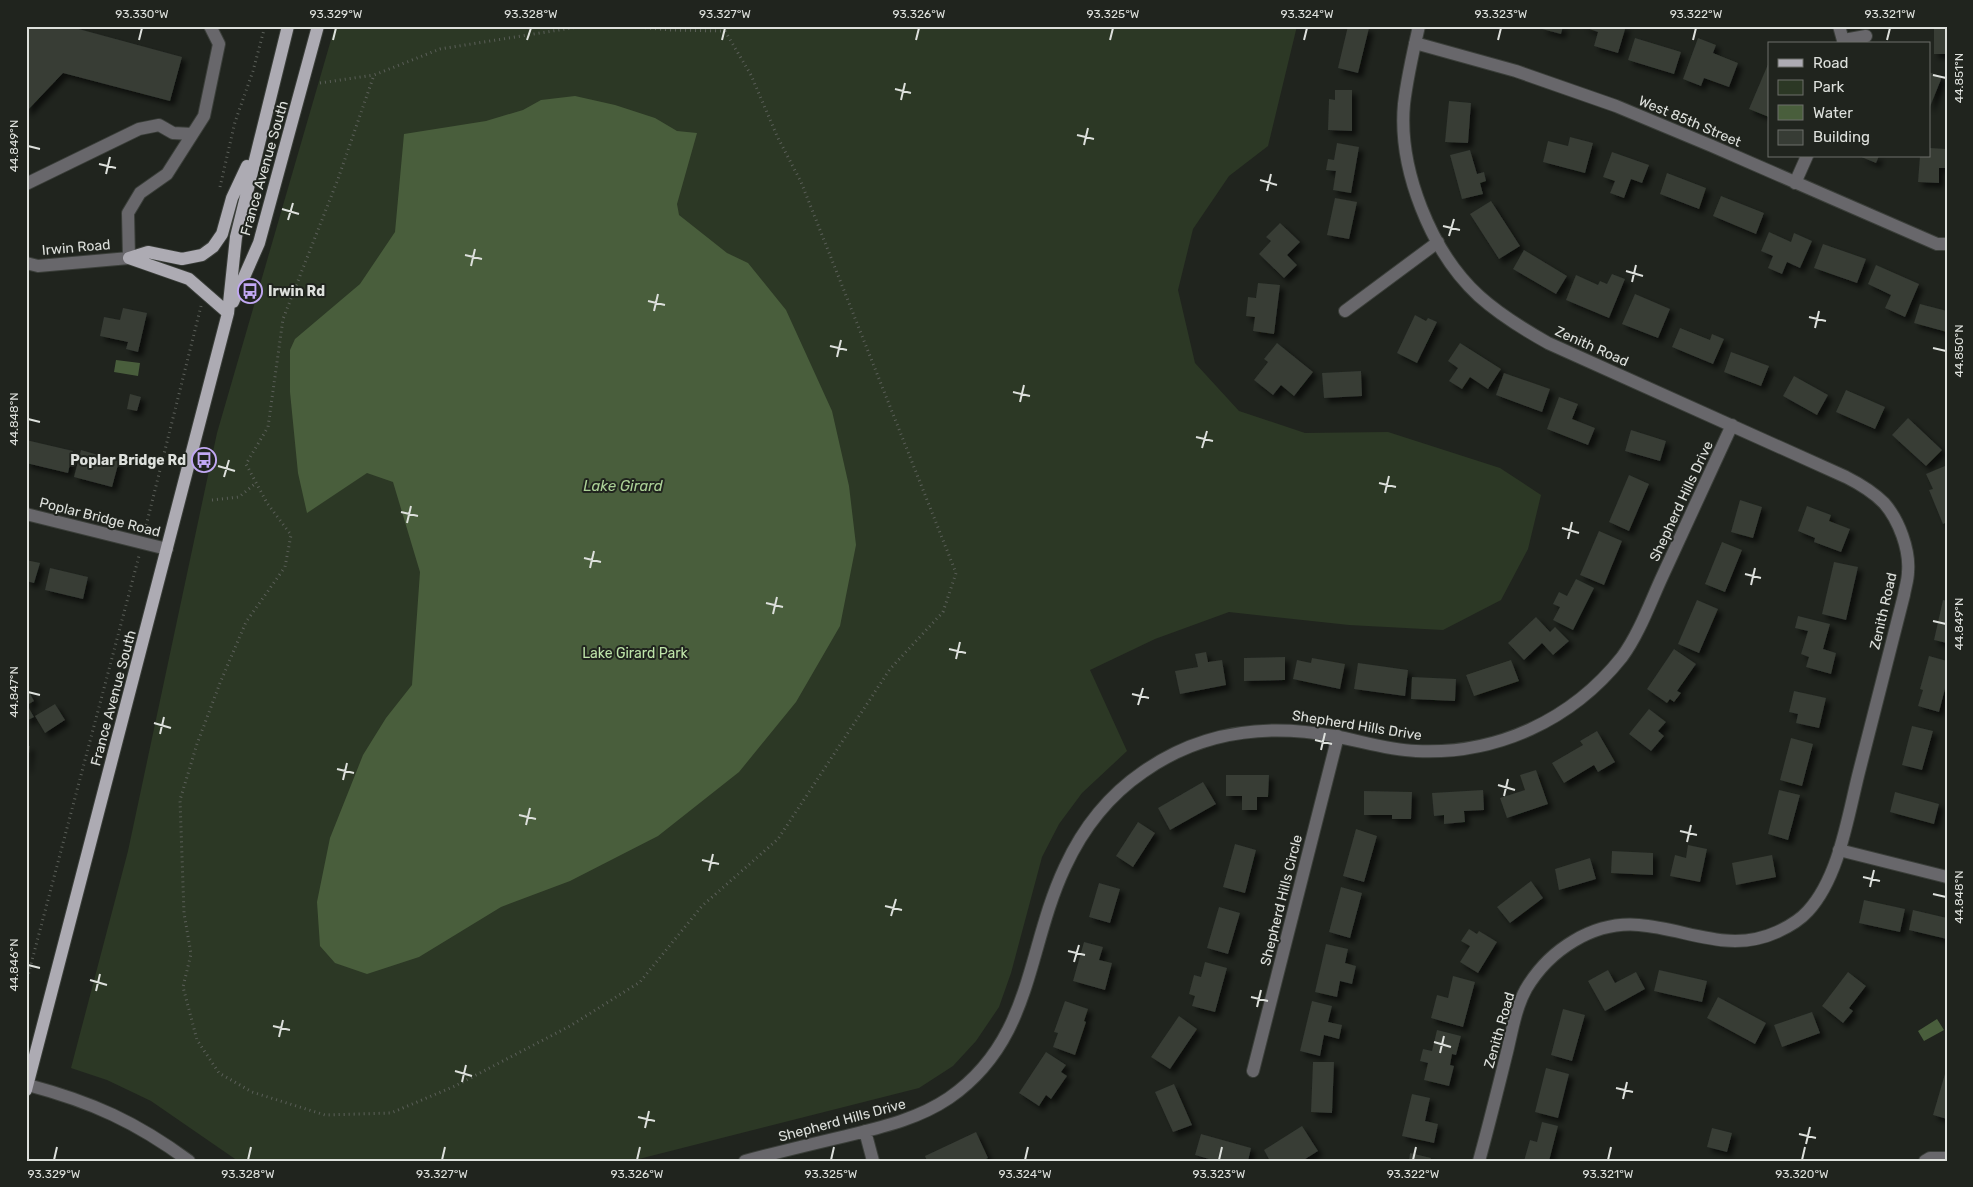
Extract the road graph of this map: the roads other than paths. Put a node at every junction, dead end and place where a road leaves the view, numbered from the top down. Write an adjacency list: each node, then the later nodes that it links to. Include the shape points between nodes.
1 (210, 26): 9 (street, via 219,44 204,116)
2 (288, 26): 10 (main road, France Avenue South)
3 (318, 26): 19 (main road, France Avenue South, via 259,243)
4 (1419, 26): 8 (street, Zenith Road)
5 (1840, 26): 7 (street)
6 (1866, 36): 7 (street)
7 (1844, 42)
8 (1415, 43): 12 (street, West 85th Street, via 1516,70 1616,106); 14 (street, Zenith Road, via 1404,106 1405,148 1414,189)
9 (192, 134): 13 (street, via 173,133 159,125 139,130); 16 (street, via 167,174 140,193 128,213)
10 (258, 144): 16 (main road, via 232,198 222,234 213,247 202,255 182,259 148,252); 19 (main road, France Avenue South, via 236,237)
11 (1806, 158): 12 (street)
12 (1795, 183): 15 (street, West 85th Street, via 1937,244)
13 (26, 184)
14 (1438, 242): 18 (street); 20 (street, Zenith Road, via 1450,264 1478,296 1511,322 1548,343)
15 (1947, 244)
16 (130, 258): 17 (street, Irwin Road, via 38,266); 19 (main road, via 189,279)
17 (26, 264)
18 (1345, 311)
19 (228, 314): 22 (main road, France Avenue South)
20 (1732, 425): 23 (street, Shepherd Hills Drive, via 1644,618 1624,654 1597,686 1565,711 1529,731 1492,744 1450,751 1413,751); 24 (street, Zenith Road, via 1867,488 1885,504 1898,525 1906,548 1908,572 1904,595)
21 (26, 514): 22 (street, Poplar Bridge Road)
22 (167, 549): 27 (main road, France Avenue South)
23 (1338, 736): 26 (street, Shepherd Hills Circle); 28 (street, Shepherd Hills Drive, via 1297,729 1257,730 1215,737 1176,751 1141,773 1109,800 1083,832 1064,869 1014,1020 998,1049 975,1076 949,1098 920,1114)
24 (1839, 850): 25 (street); 33 (street, Zenith Road, via 1822,893 1807,913 1762,939 1736,942 1710,939 1637,924 1609,927 1584,935 1560,949 1540,968 1526,990 1516,1016)
25 (1947, 877)
26 (1253, 1071)
27 (27, 1088): 30 (street, via 65,1095 101,1108 135,1125)
28 (865, 1131): 31 (street, Shepherd Hills Drive); 32 (street)
29 (1947, 1158): 34 (street)
30 (189, 1161)
31 (745, 1161)
32 (873, 1161)
33 (1479, 1161)
34 (1925, 1161)

